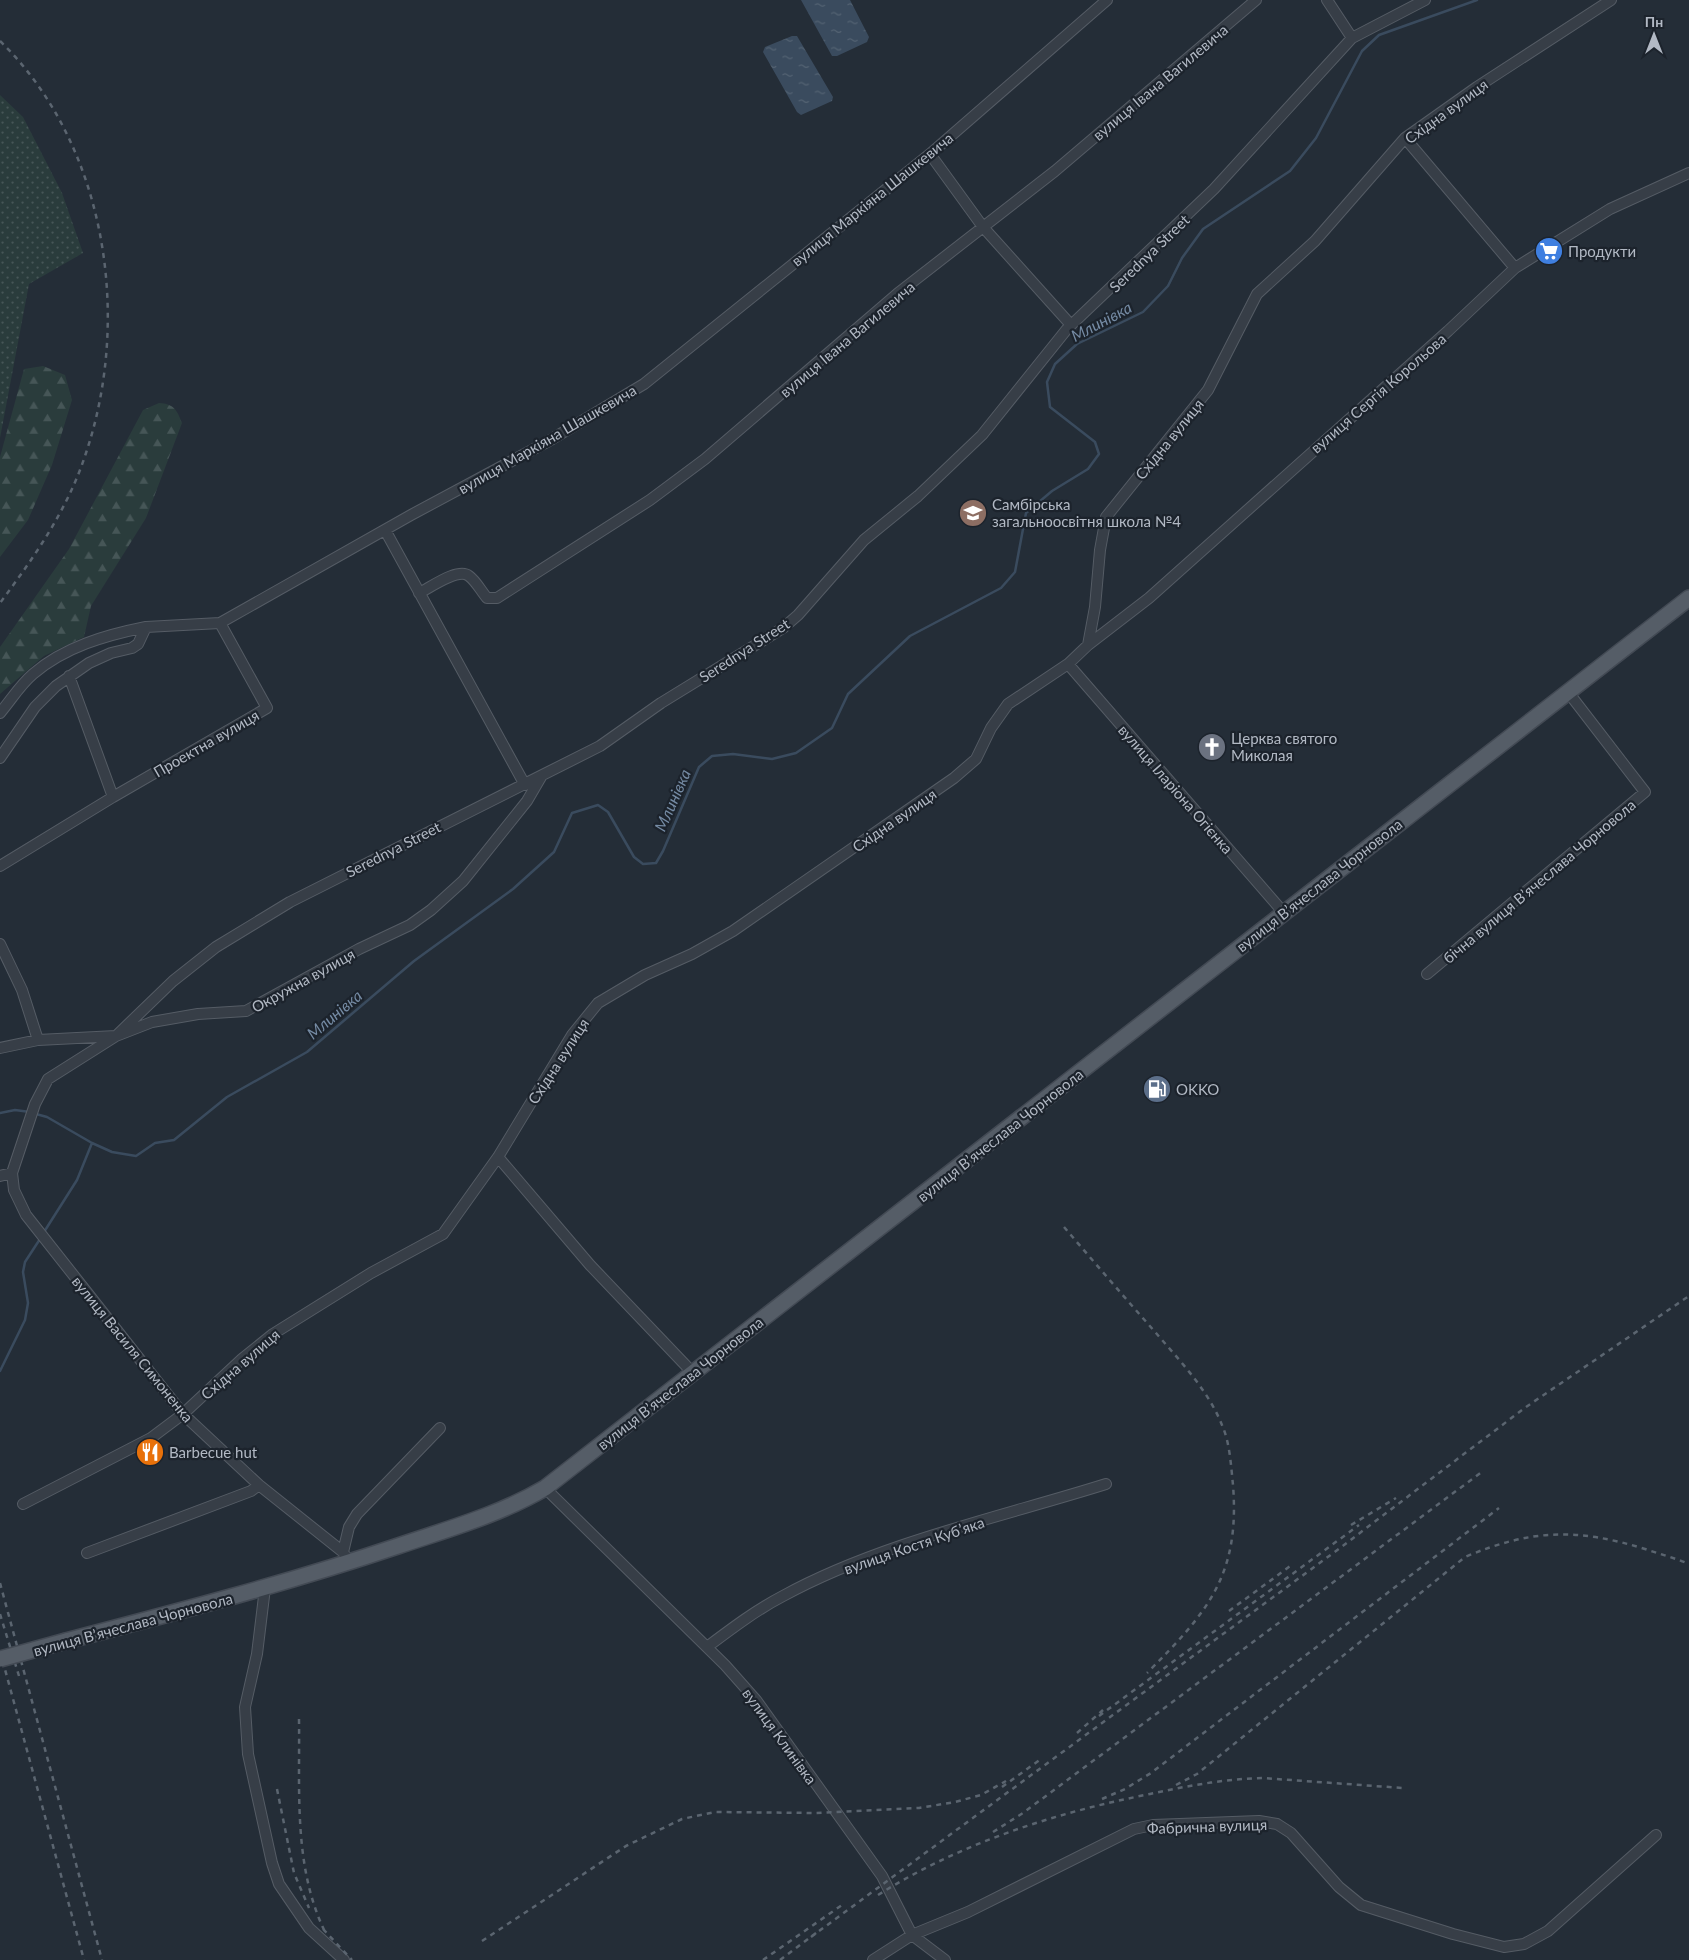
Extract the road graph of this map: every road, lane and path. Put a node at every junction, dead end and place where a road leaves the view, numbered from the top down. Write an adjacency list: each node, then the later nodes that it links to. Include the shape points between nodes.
1 (1107, 0): 8 (street, вулиця Маркіяна Шашкевича)
2 (1256, 0): 10 (street, вулиця Івана Вагилевича, via 1136,104)
3 (1327, 0): 6 (street)
4 (1425, 0): 6 (street, Serednya Street)
5 (1611, 0): 7 (street, Східна вулиця, via 1477,86)
6 (1352, 38): 12 (street, Serednya Street, via 1214,189)
7 (1406, 138): 11 (street); 18 (street, Східна вулиця, via 1315,241 1257,294 1208,390 1106,517)
8 (930, 154): 10 (street); 13 (street, вулиця Маркіяна Шашкевича, via 644,384 547,442)
9 (1689, 173): 11 (street, вулиця Сергія Корольова, via 1610,209)
10 (983, 227): 12 (street); 14 (street, вулиця Івана Вагилевича, via 897,294 705,459 650,500 497,598 487,598 469,576 463,574 455,574)
11 (1514, 268): 18 (street, вулиця Сергія Корольова, via 1448,331 1156,591)
12 (1071, 325): 24 (street, Serednya Street, via 982,435 918,496 864,540 783,628 661,703 600,746)
13 (385, 530): 14 (street); 16 (street, вулиця Маркіяна Шашкевича)
14 (419, 593): 25 (street)
15 (1689, 598): 21 (main road, вулиця Вʼячеслава Чорновола)
16 (220, 623): 17 (street, вулиця Маркіяна Шашкевича); 26 (street, Проектна вулиця, via 267,708)
17 (146, 627): 20 (street, via 138,644 132,648 111,653); 22 (street, вулиця Маркіяна Шашкевича, via 110,634 46,664 31,676)
18 (1088, 645): 19 (street, Східна вулиця)
19 (1068, 664): 28 (street, вулиця Іларіона Огієнка); 34 (street, Східна вулиця, via 1008,704 991,728 976,759 954,778 733,931 645,975 598,1003 572,1035)
20 (69, 676): 23 (street, via 35,707); 26 (street)
21 (1568, 692): 28 (main road, вулиця Вʼячеслава Чорновола); 30 (street, бічна вулиця Вʼячеслава Чорновола, via 1646,792)
22 (0, 713)
23 (0, 758)
24 (541, 777): 25 (street, Serednya Street); 31 (street, Окружна вулиця, via 527,801 463,881 432,910 410,925 246,1011 198,1014 152,1022)
25 (525, 784): 31 (street, Serednya Street, via 427,831 274,912 216,947 173,981)
26 (112, 797): 27 (street, Проектна вулиця)
27 (0, 866)
28 (1284, 913): 37 (main road, вулиця Вʼячеслава Чорновола)
29 (0, 944): 32 (street, via 22,990)
30 (1427, 974)
31 (116, 1036): 32 (street); 35 (street, Окружна вулиця, via 48,1079 35,1104)
32 (38, 1040): 33 (street)
33 (0, 1048)
34 (498, 1158): 37 (street, via 590,1265); 38 (street, Східна вулиця, via 443,1234 371,1273 273,1334)
35 (12, 1173): 36 (street); 38 (street, вулиця Василя Симоненка, via 20,1205)
36 (0, 1176)
37 (693, 1373): 42 (main road, вулиця Вʼячеслава Чорновола)
38 (183, 1414): 41 (street, вулиця Василя Симоненка); 43 (street, Східна вулиця, via 151,1438)
39 (440, 1428): 45 (street, via 356,1514 349,1527)
40 (1106, 1484): 47 (street, вулиця Костя Кубʼяка, via 858,1561 783,1596)
41 (259, 1485): 44 (street, via 251,1491); 45 (street, вулиця Василя Симоненка)
42 (545, 1488): 45 (main road, вулиця Вʼячеслава Чорновола, via 491,1515); 47 (street, вулиця Клинівка)
43 (23, 1504)
44 (87, 1552)
45 (346, 1557): 46 (main road, вулиця Вʼячеслава Чорновола)
46 (265, 1588): 48 (main road, вулиця Вʼячеслава Чорновола, bridge); 51 (street, via 257,1654 245,1707 248,1754 279,1884 309,1928)
47 (707, 1647): 50 (street, вулиця Клинівка, via 756,1700 868,1855)
48 (0, 1660)
49 (1656, 1835): 50 (street, Фабрична вулиця, via 1548,1931 1524,1944 1504,1947 1361,1905 1339,1887 1291,1833 1277,1824 1259,1821 1153,1825 1134,1829 968,1912)
50 (912, 1935): 52 (street, Фабрична вулиця); 53 (street, вулиця Клинівка)
51 (344, 1960)
52 (873, 1960)
53 (945, 1960)

